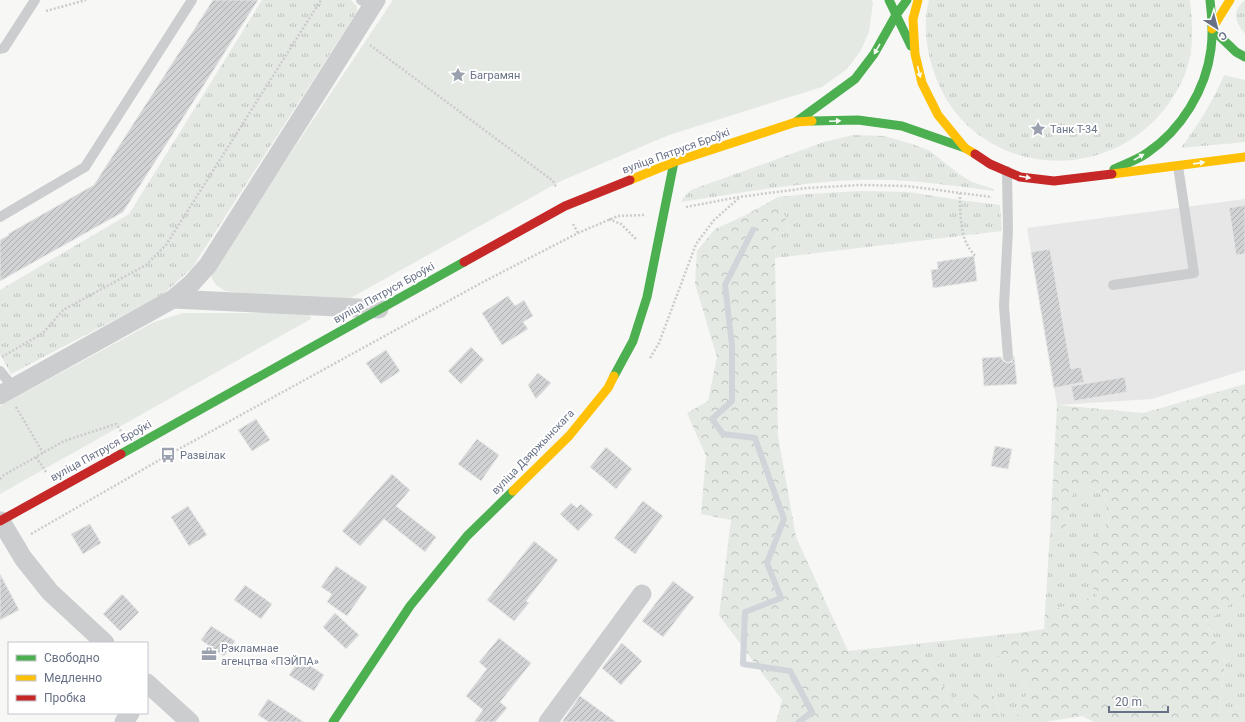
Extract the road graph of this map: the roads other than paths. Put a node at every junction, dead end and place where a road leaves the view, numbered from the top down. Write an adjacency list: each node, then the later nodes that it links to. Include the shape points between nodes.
1 (35, 0): 11 (lane, via 4,48)
2 (192, 0): 21 (lane, via 85,167)
3 (889, 0): 9 (main road)
4 (907, 0): 9 (main road, вуліца Пятруся Броўкі)
5 (918, 0): 12 (main road, via 913,19)
6 (1210, 0): 10 (main road)
7 (1230, 0): 10 (main road)
8 (370, 2): 23 (street, via 354,34 208,265 191,284)
9 (896, 15): 12 (main road); 14 (main road, вуліца Пятруся Броўкі, one-way to 14, via 874,54 855,79)
10 (1212, 29): 13 (main road, via 1236,52); 20 (main road, one-way to 10, via 1126,165 1157,146 1180,122 1197,94 1208,64)
11 (0, 50)
12 (915, 54): 15 (main road, one-way to 15, via 922,83 938,115)
13 (1245, 57)
14 (796, 122): 15 (main road, вуліца Пятруся Броўкі, one-way to 15, via 858,120 902,126); 17 (main road, вуліца Пятруся Броўкі)
15 (965, 148): 19 (main road, via 990,164)
16 (1245, 157): 18 (main road, one-way to 16)
17 (674, 162): 24 (main road, вуліца Пятруся Броўкі, via 565,206); 33 (main road, вуліца Дзяржынскага, via 647,297 636,334 608,388 569,436 462,542 410,606)
18 (1178, 166): 20 (main road); 22 (lane, via 1194,273)
19 (1007, 171): 20 (main road, one-way to 20, via 1020,177 1054,181); 25 (lane, via 1008,230 1004,306)
20 (1091, 178)
21 (0, 217)
22 (1113, 285)
23 (172, 299): 24 (street); 27 (street)
24 (379, 309): 28 (main road, вуліца Пятруся Броўкі)
25 (1008, 357)
26 (0, 371): 27 (lane)
27 (6, 391)
28 (1, 521): 30 (street, via 23,558 50,592)
29 (642, 594): 34 (street)
30 (104, 642)
31 (148, 685): 32 (street)
32 (190, 722)
33 (333, 722)
34 (548, 722)

